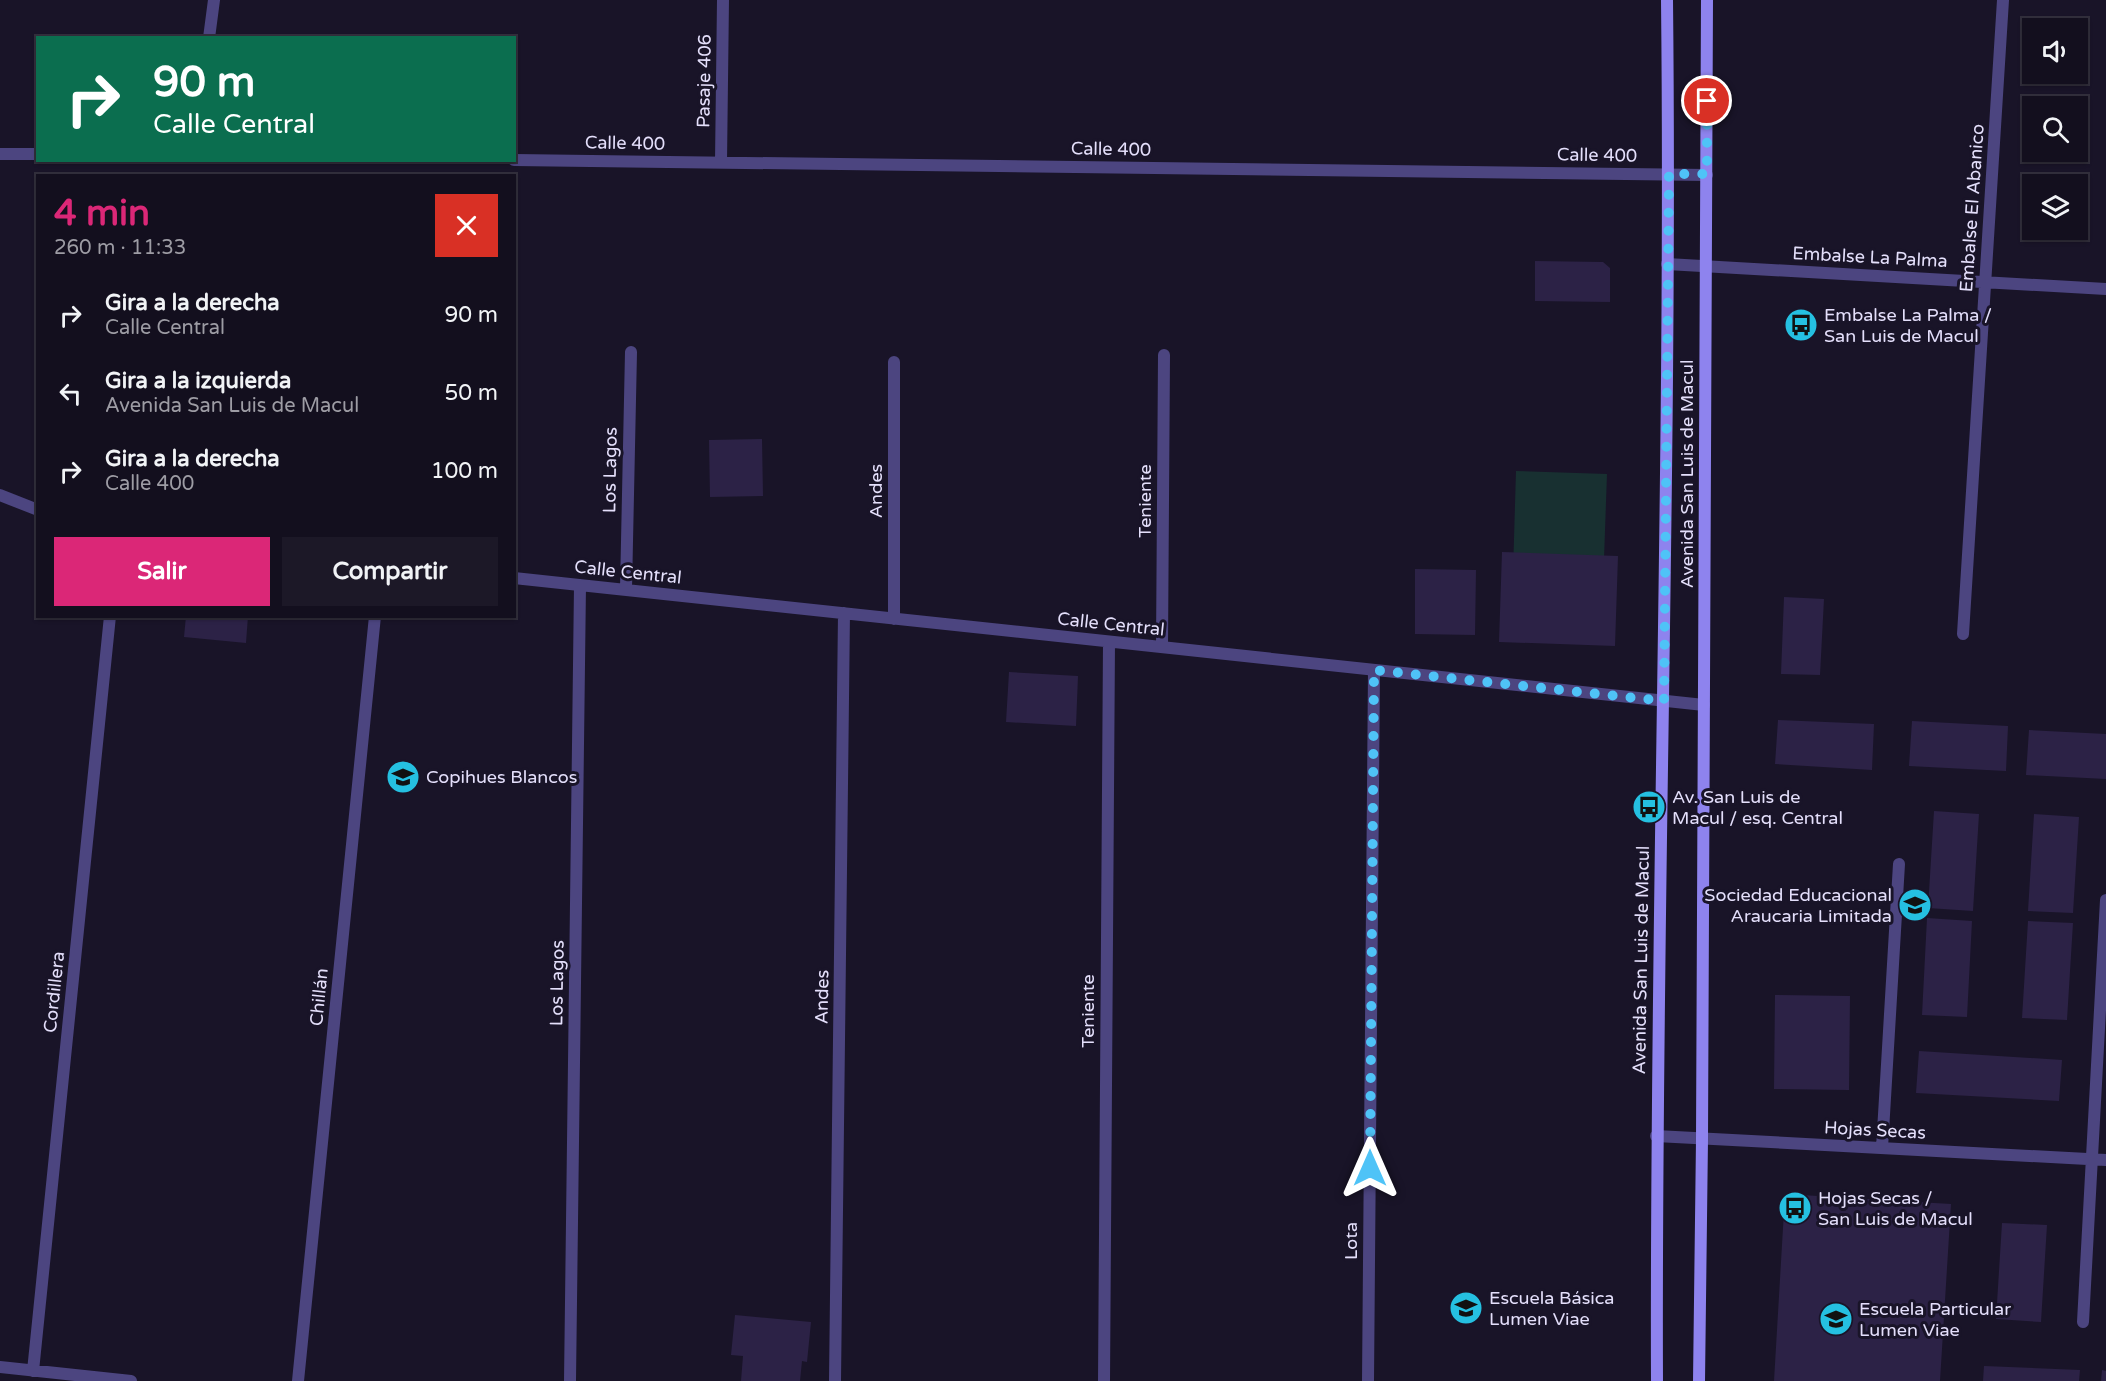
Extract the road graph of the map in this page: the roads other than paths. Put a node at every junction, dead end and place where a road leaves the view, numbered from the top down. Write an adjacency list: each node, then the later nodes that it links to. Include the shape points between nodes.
1 (214, 0): 6 (street)
2 (723, 0): 10 (street, Pasaje 406)
3 (1667, 0): 11 (street, Avenida San Luis de Macul)
4 (1707, 0): 12 (street, Avenida San Luis de Macul)
5 (2002, 0): 15 (street, Embalse El Abanico)
6 (209, 36)
7 (0, 154): 8 (street)
8 (36, 154)
9 (516, 160): 10 (street, Calle 400)
10 (721, 162): 11 (street, Calle 400)
11 (1669, 174): 12 (street, Calle 400); 13 (street, Avenida San Luis de Macul)
12 (1707, 174): 14 (street, Avenida San Luis de Macul)
13 (1667, 264): 14 (street, Embalse La Palma); 33 (street, Avenida San Luis de Macul)
14 (1707, 266): 15 (street, Embalse La Palma); 34 (street, Avenida San Luis de Macul)
15 (1985, 282): 16 (street, Embalse La Palma); 29 (street, Embalse El Abanico)
16 (2106, 289)
17 (631, 352): 24 (street, Los Lagos)
18 (1164, 355): 31 (street, Teniente)
19 (894, 362): 28 (street, Andes)
20 (0, 495): 21 (street)
21 (36, 509)
22 (516, 578): 23 (street, Calle Central)
23 (580, 585): 24 (street, Calle Central); 47 (street, Los Lagos)
24 (626, 589): 25 (street, Calle Central)
25 (844, 613): 28 (street, Calle Central); 48 (street, Andes)
26 (110, 618): 44 (street, Cordillera)
27 (375, 618): 46 (street, Chillán)
28 (894, 619): 30 (street, Calle Central)
29 (1964, 634)
30 (1108, 642): 31 (street, Calle Central); 49 (street, Teniente)
31 (1162, 647): 32 (street, Calle Central)
32 (1374, 670): 33 (street, Calle Central); 50 (street, Lota)
33 (1664, 701): 34 (street, Calle Central); 37 (street, Avenida San Luis de Macul)
34 (1704, 705): 38 (street, Avenida San Luis de Macul)
35 (1899, 864): 39 (street)
36 (2106, 900): 40 (street)
37 (1656, 1136): 38 (street, Hojas Secas); 51 (street, Avenida San Luis de Macul)
38 (1702, 1139): 39 (street, Hojas Secas); 52 (street, Avenida San Luis de Macul)
39 (1882, 1148): 40 (street, Hojas Secas)
40 (2092, 1160): 41 (street, Hojas Secas); 42 (street)
41 (2106, 1160)
42 (2083, 1322)
43 (0, 1367): 44 (street)
44 (33, 1371): 45 (street)
45 (131, 1381)
46 (298, 1381)
47 (570, 1381)
48 (835, 1381)
49 (1104, 1381)
50 (1368, 1381)
51 (1657, 1381)
52 (1699, 1381)

